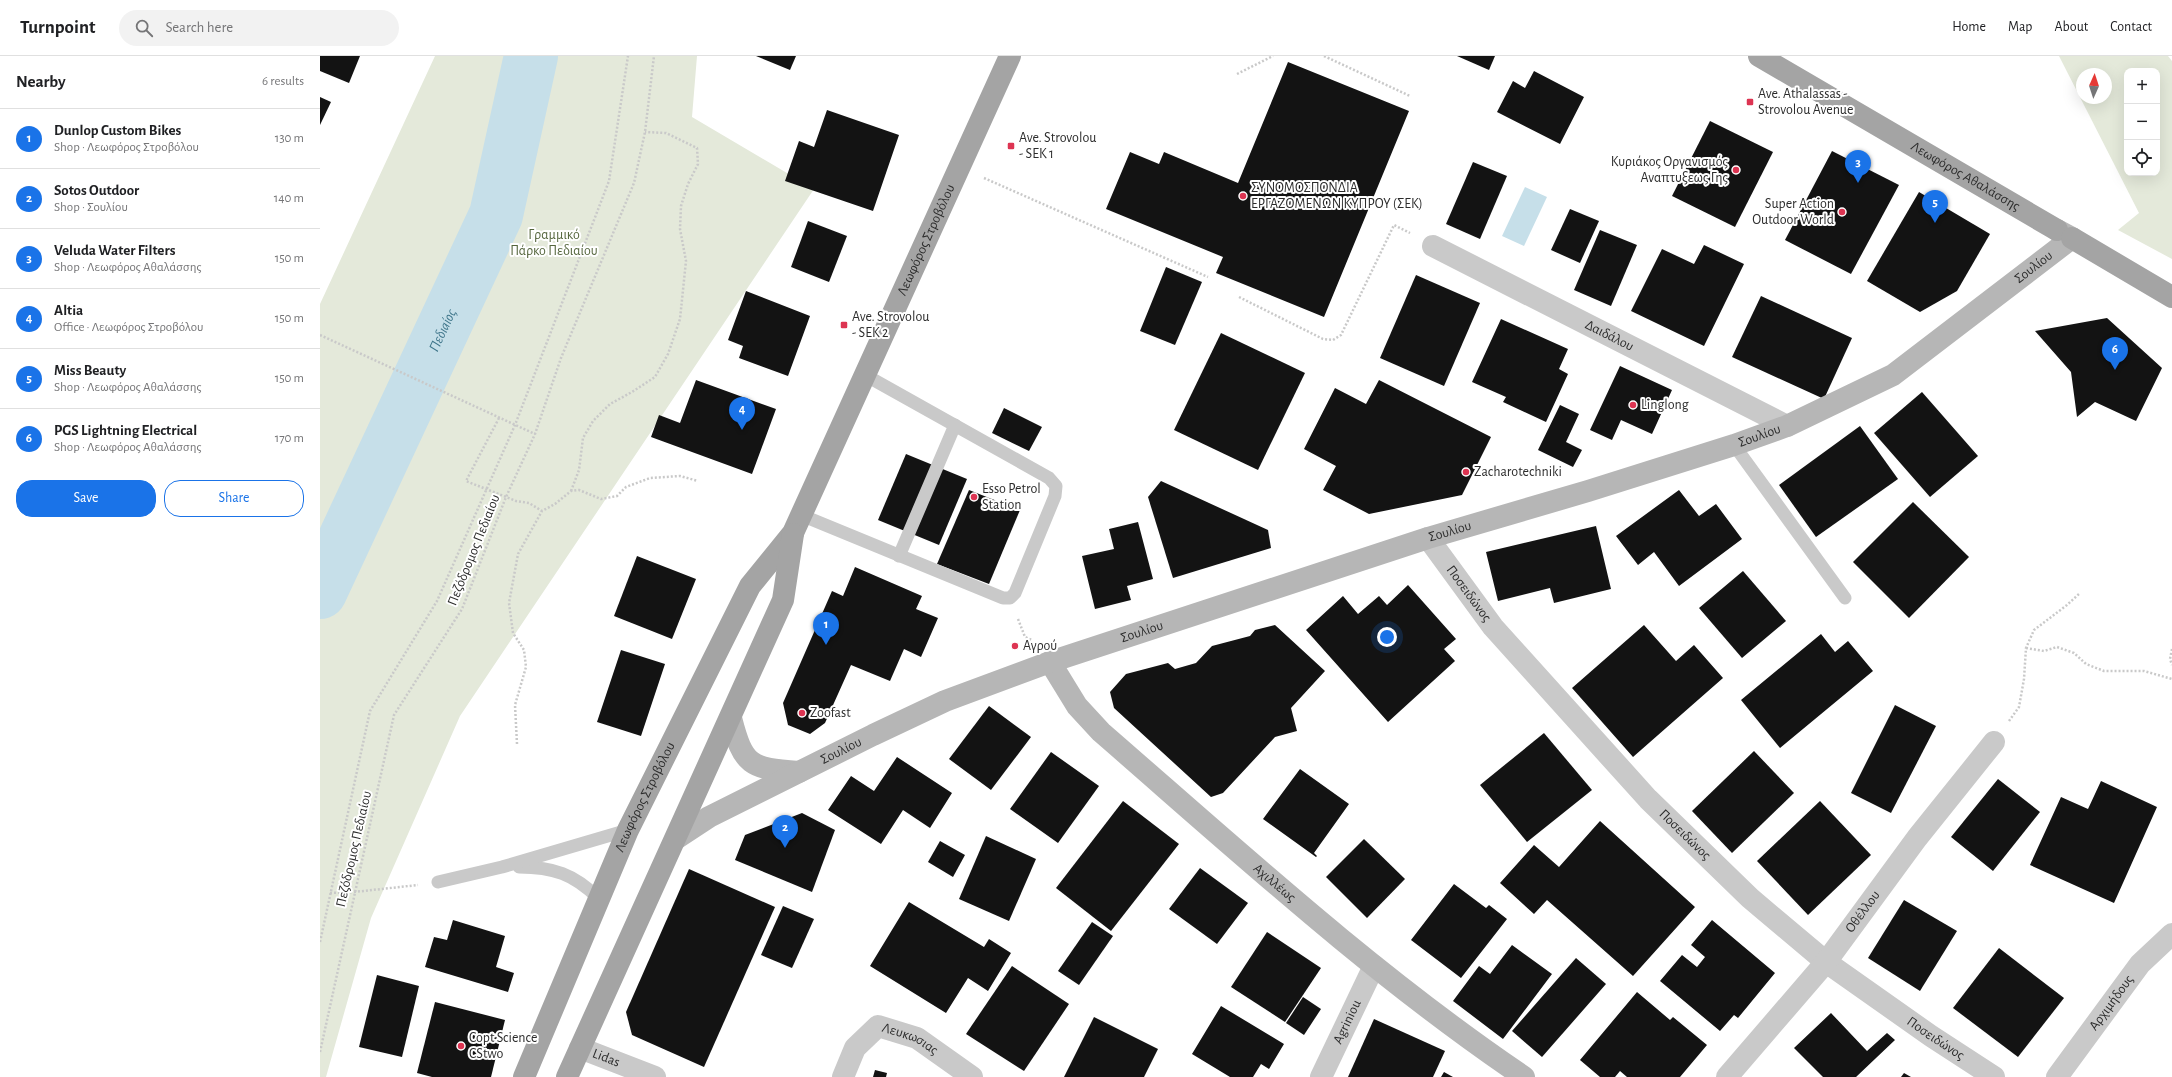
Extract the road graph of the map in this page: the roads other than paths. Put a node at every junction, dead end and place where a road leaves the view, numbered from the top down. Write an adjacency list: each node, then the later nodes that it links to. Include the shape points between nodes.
1 (1010, 56): 6 (main road, Λεωφόρος Στροβόλου)
2 (1759, 56): 3 (main road, Λεωφόρος Αθαλάσσης)
3 (2064, 234): 5 (main road, Λεωφόρος Αθαλάσσης); 8 (street, Σουλίου, via 1893,375)
4 (1433, 246): 8 (street, Δαιδάλου)
5 (2172, 297)
6 (865, 375): 7 (lane); 10 (main road, Λεωφόρος Στροβόλου)
7 (955, 425): 12 (lane); 12 (lane, via 1050,478 1056,486 1056,496 1015,593 1010,598 1003,598)
8 (1786, 426): 9 (street, Σουλίου)
9 (1734, 445): 11 (street, Σουλίου); 13 (lane)
10 (797, 524): 12 (lane); 15 (main road, Λεωφόρος Στροβόλου, via 783,600); 18 (main road, Λεωφόρος Στροβόλου, via 750,586)
11 (1428, 538): 14 (street, Σουλίου); 24 (street, Ποσειδώνος, via 1494,627 1648,799 1750,898)
12 (899, 556)
13 (1845, 598)
14 (1050, 662): 17 (street, Σουλίου, via 945,702); 25 (street, Αχιλλέως, via 1077,706 1101,732)
15 (731, 718): 17 (street, Σουλίου, via 741,751 748,760 769,770); 19 (main road, Λεωφόρος Στροβόλου)
16 (1994, 742): 24 (street, Οθέλλου, via 1917,838)
17 (799, 772): 19 (street, Σουλίου, via 709,818)
18 (628, 830): 20 (lane); 22 (main road, Λεωφόρος Στροβόλου)
19 (676, 838): 26 (main road, Λεωφόρος Στροβόλου)
20 (502, 867): 21 (lane); 22 (lane, via 541,867 572,876)
21 (438, 882)
22 (598, 898): 27 (main road, Λεωφόρος Στροβόλου)
23 (2172, 934): 36 (street, Αρχιμήδους, via 2140,964)
24 (1826, 962): 34 (street, Οθέλλου); 35 (street, Ποσειδώνος)
25 (1374, 966): 32 (street, Agriniou); 33 (street, Αχιλλέως, via 1478,1046)
26 (580, 1048): 28 (main road, Λεωφόρος Στροβόλου); 29 (street, Lidas)
27 (524, 1077)
28 (567, 1077)
29 (655, 1077)
30 (843, 1077): 31 (street, Λευκωσιας, via 855,1048 878,1026 917,1038)
31 (972, 1077)
32 (1321, 1077)
33 (1524, 1077)
34 (1727, 1077)
35 (1994, 1077)
36 (2057, 1077)

